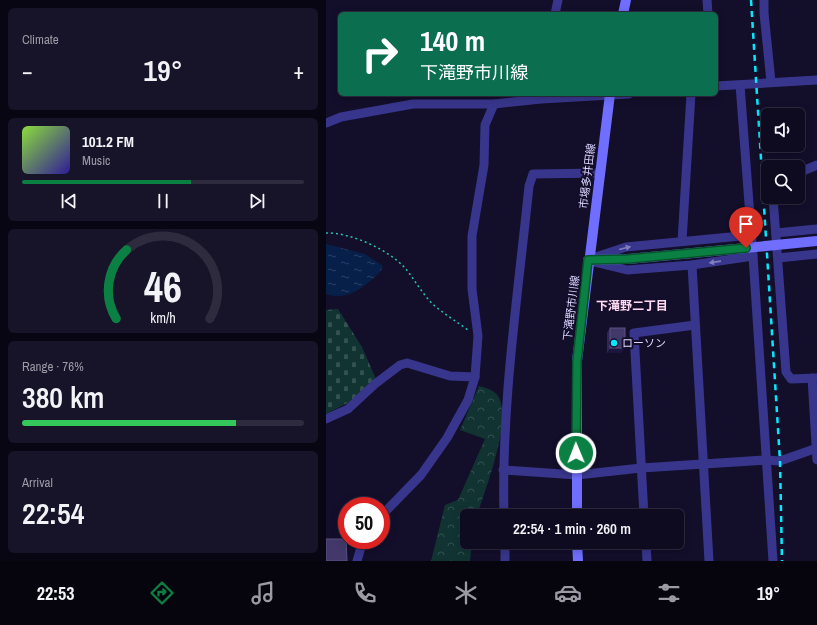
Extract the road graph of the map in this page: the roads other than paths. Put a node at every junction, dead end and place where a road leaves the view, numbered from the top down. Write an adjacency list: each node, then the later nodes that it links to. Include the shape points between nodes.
1 (558, 0): 5 (street)
2 (626, 0): 6 (main road)
3 (707, 0): 7 (street)
4 (764, 0): 9 (street)
5 (556, 12)
6 (623, 12)
7 (708, 12)
8 (817, 80): 9 (street)
9 (771, 82): 10 (street)
10 (740, 85): 11 (street); 23 (street)
11 (718, 86)
12 (542, 96): 15 (street)
13 (610, 96): 19 (main road, 市場多井田線)
14 (691, 96): 24 (street)
15 (494, 104): 16 (street, via 413,104 341,117); 32 (street, via 485,125 484,165 472,236 472,289 478,336)
16 (326, 123)
17 (817, 165): 18 (street)
18 (805, 170)
19 (599, 173): 29 (main road, 市場多井田線); 40 (street, via 534,174 529,186 508,383)
20 (774, 204): 22 (street)
21 (817, 229): 22 (street)
22 (776, 233): 28 (street)
23 (751, 235): 24 (street); 27 (street)
24 (682, 241): 29 (street, one-way to 24, via 626,247)
25 (817, 241): 29 (main road, bridge, via 628,259)
26 (817, 254): 28 (street)
27 (753, 256): 30 (street, one-way to 30); 36 (street)
28 (778, 258): 33 (street, via 786,372 791,379)
29 (588, 260): 30 (street, via 627,270); 41 (main road, 下滝野市川線, via 577,361)
30 (692, 265): 31 (street)
31 (695, 325): 38 (street); 39 (street, via 634,333)
32 (475, 376): 34 (street, via 450,376 407,363 400,365 375,384 348,409); 42 (street, via 468,400 446,438 421,474)
33 (815, 378): 35 (street)
34 (326, 418)
35 (817, 448): 36 (street, via 780,461); 37 (street)
36 (766, 460): 38 (street); 55 (street)
37 (817, 460)
38 (704, 465): 39 (street); 54 (street)
39 (641, 468): 41 (street); 45 (street)
40 (503, 470): 41 (street); 43 (street)
41 (577, 475): 44 (main road, 下滝野市川線)
42 (390, 507)
43 (504, 509)
44 (577, 509)
45 (644, 509)
46 (360, 549): 50 (street)
47 (505, 549): 51 (street)
48 (577, 549): 52 (main road)
49 (646, 549): 53 (street)
50 (357, 561)
51 (505, 561)
52 (578, 561)
53 (647, 561)
54 (709, 561)
55 (773, 561)

